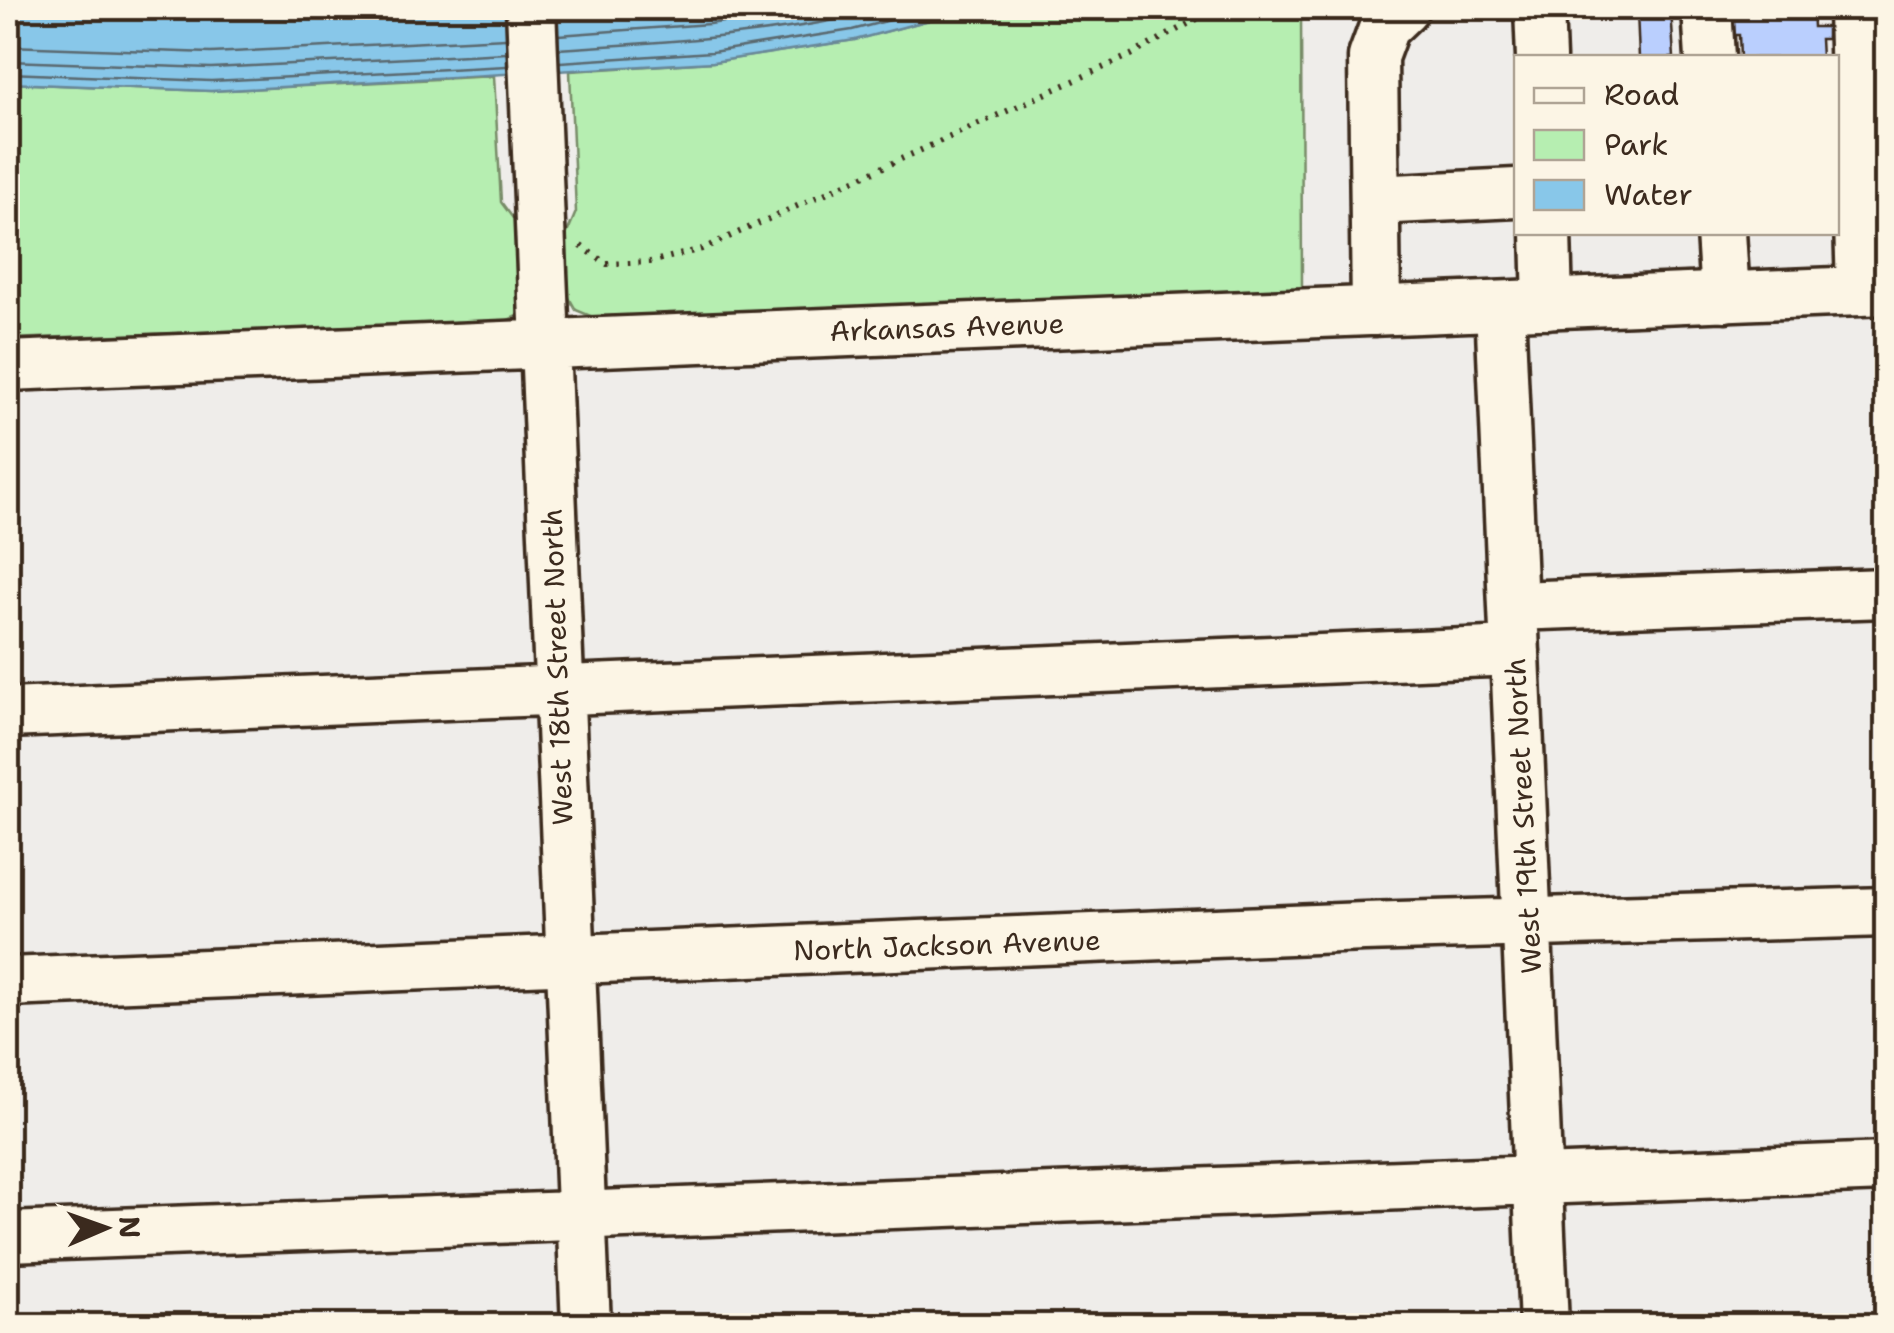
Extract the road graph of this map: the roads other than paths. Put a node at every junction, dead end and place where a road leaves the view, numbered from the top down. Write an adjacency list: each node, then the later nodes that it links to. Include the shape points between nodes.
1 (531, 8): 17 (street, West 18th Street North)
2 (1404, 8): 9 (street, via 1384,28 1373,58)
3 (1539, 8): 6 (street)
4 (1708, 8): 7 (street)
5 (1853, 9): 12 (street)
6 (1541, 55)
7 (1710, 55)
8 (1514, 193): 9 (street)
9 (1374, 200): 16 (street)
10 (1546, 235): 14 (street)
11 (1721, 235): 13 (street)
12 (1874, 291): 13 (street, Arkansas Avenue)
13 (1725, 297): 14 (street, Arkansas Avenue)
14 (1548, 304): 15 (street, Arkansas Avenue)
15 (1500, 306): 16 (street, Arkansas Avenue); 20 (street, West 19th Street North)
16 (1376, 311): 17 (street, Arkansas Avenue)
17 (544, 342): 18 (street, Arkansas Avenue); 21 (street, West 18th Street North)
18 (8, 366)
19 (1886, 592): 20 (street)
20 (1514, 629): 21 (street); 24 (street, West 19th Street North)
21 (558, 690): 22 (street); 25 (street, West 18th Street North)
22 (8, 713)
23 (1886, 912): 24 (street, North Jackson Avenue)
24 (1527, 922): 25 (street, North Jackson Avenue); 28 (street, West 19th Street North)
25 (570, 960): 26 (street, North Jackson Avenue); 29 (street, West 18th Street North)
26 (8, 982)
27 (1886, 1167): 28 (street)
28 (1538, 1180): 29 (street); 32 (street, West 19th Street North)
29 (581, 1216): 30 (street); 31 (street, West 18th Street North)
30 (8, 1237)
31 (586, 1326)
32 (1544, 1326)

